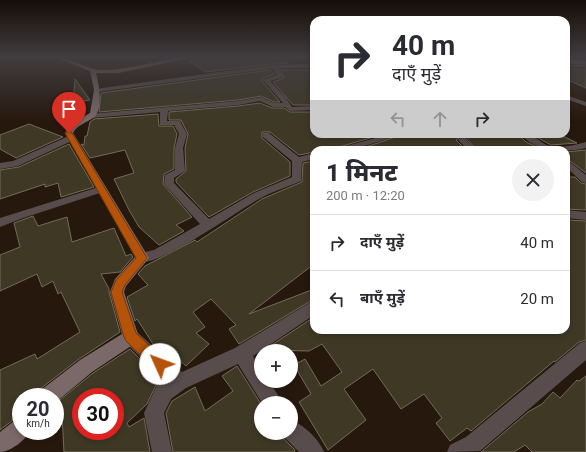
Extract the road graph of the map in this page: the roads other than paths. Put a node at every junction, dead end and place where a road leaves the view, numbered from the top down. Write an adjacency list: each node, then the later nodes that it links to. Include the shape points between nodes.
1 (94, 78): 4 (street)
2 (189, 78): 4 (street)
3 (273, 78): 7 (street, via 266,80)
4 (97, 90): 10 (street)
5 (570, 98): 6 (street)
6 (586, 104)
7 (288, 105): 8 (street, via 290,109); 9 (street, via 273,105 260,99)
8 (310, 108)
9 (164, 110): 10 (street); 32 (street, via 163,123 177,123 184,134 178,148 180,171 169,178 169,184)
10 (92, 116): 12 (street, via 70,130)
11 (266, 135): 24 (street)
12 (71, 138): 25 (street, via 16,164); 28 (street)
13 (387, 138): 16 (street)
14 (530, 138): 21 (street)
15 (462, 140): 20 (street)
16 (368, 144): 18 (street); 19 (street)
17 (586, 145): 22 (street)
18 (359, 146)
19 (372, 146)
20 (469, 146)
21 (543, 146)
22 (570, 149)
23 (310, 157): 24 (street)
24 (297, 160): 32 (street, via 297,179 258,195)
25 (0, 166)
26 (570, 166): 27 (street)
27 (586, 180)
28 (102, 189): 31 (street); 33 (street)
29 (570, 214): 30 (street)
30 (586, 216)
31 (0, 223)
32 (208, 225): 33 (street, via 158,254)
33 (142, 258): 35 (street, via 120,283 116,292)
34 (310, 310): 37 (street)
35 (131, 337): 38 (street); 39 (street, via 86,366)
36 (586, 349): 46 (street, via 473,444)
37 (241, 354): 38 (street); 40 (street)
38 (180, 382): 44 (street, via 164,392 154,413)
39 (59, 388)
40 (268, 396)
41 (12, 435): 43 (street)
42 (298, 437): 45 (street)
43 (0, 445)
44 (162, 452)
45 (314, 452)
46 (457, 452)

